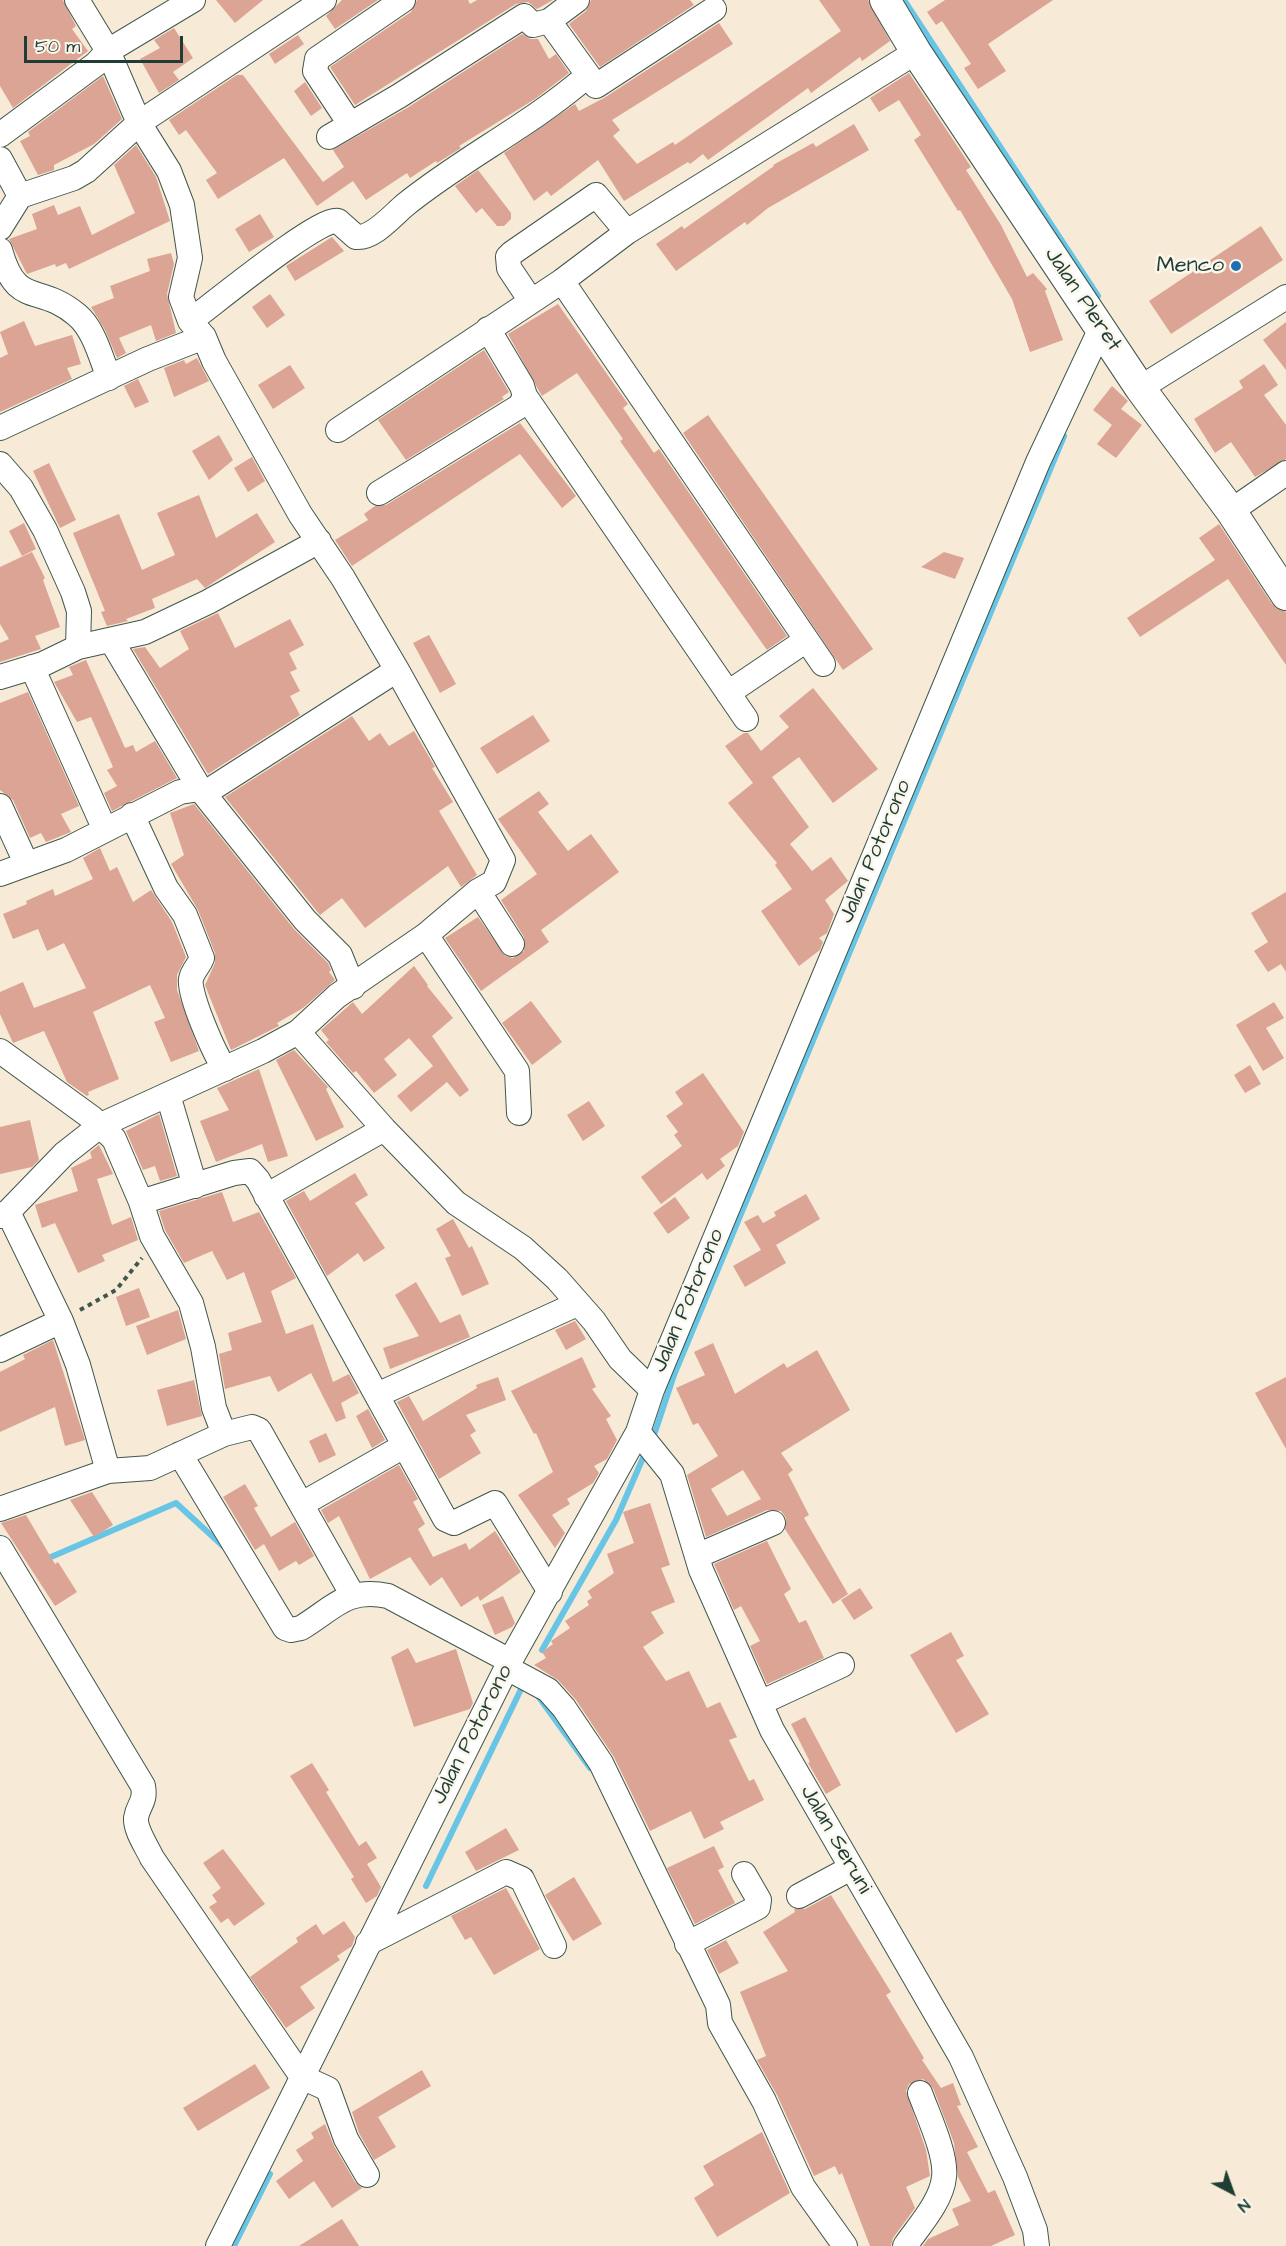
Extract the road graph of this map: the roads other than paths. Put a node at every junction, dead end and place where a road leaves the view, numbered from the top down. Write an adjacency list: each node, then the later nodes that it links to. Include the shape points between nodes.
1 (77, 0): 10 (street)
2 (193, 0): 10 (street)
3 (324, 0): 13 (street)
4 (403, 0): 14 (street, via 317,59 315,71)
5 (577, 0): 9 (street)
6 (885, 0): 11 (main road, Jalan Pleret)
7 (518, 8): 9 (street, via 533,25); 14 (street)
8 (714, 9): 12 (street, via 598,85)
9 (549, 21): 12 (street)
10 (108, 51): 13 (street); 15 (street, via 77,79)
11 (916, 52): 20 (street); 25 (main road, Jalan Pleret)
12 (587, 76): 26 (street, via 427,188 370,234 356,237 338,221 327,221 300,238)
13 (139, 123): 18 (street, via 86,171); 26 (street, via 169,171 182,205 190,258 181,297)
14 (350, 124): 16 (street)
15 (0, 134)
16 (329, 137)
17 (0, 159): 18 (street)
18 (20, 196): 19 (street)
19 (0, 228)
20 (627, 232): 22 (street); 24 (street, via 596,195 512,253 508,256 509,268)
21 (0, 250): 28 (street, via 7,273 24,292 57,300 80,317)
22 (562, 281): 24 (street); 40 (street)
23 (1286, 297): 29 (street)
24 (531, 301): 27 (street)
25 (1101, 328): 29 (main road, Jalan Pleret); 72 (street, Jalan Potorono, via 1038,462)
26 (197, 329): 28 (street); 37 (street, via 300,514)
27 (488, 329): 30 (street); 32 (street)
28 (109, 378): 31 (street)
29 (1140, 388): 36 (main road, Jalan Pleret)
30 (525, 396): 35 (street, via 520,406); 46 (street)
31 (0, 428)
32 (338, 430)
33 (0, 464): 41 (street, via 21,489 45,530 73,592 79,611)
34 (1286, 473): 36 (street)
35 (379, 493)
36 (1231, 511): 38 (main road, Jalan Pleret)
37 (319, 541): 39 (street, via 145,632); 44 (street)
38 (1281, 576)
39 (111, 640): 41 (street); 48 (street)
40 (806, 641): 42 (street); 46 (street)
41 (78, 647): 43 (street)
42 (823, 664)
43 (32, 668): 45 (street); 51 (street)
44 (398, 670): 48 (street); 54 (street, via 502,860 494,882)
45 (0, 677)
46 (728, 693): 47 (street)
47 (746, 719)
48 (202, 791): 50 (street, via 180,792); 57 (street, via 305,920 340,955)
49 (0, 806): 52 (street)
50 (132, 815): 51 (street); 60 (street, via 166,888 185,915 202,958 194,970 191,986 200,1016)
51 (105, 830): 52 (street, via 66,850)
52 (26, 863): 53 (street)
53 (0, 874)
54 (478, 891): 55 (street); 56 (street)
55 (426, 935): 57 (street); 62 (street, via 517,1071)
56 (512, 944)
57 (353, 987): 58 (street, via 337,996)
58 (298, 1032): 60 (street); 64 (street)
59 (1, 1049): 63 (street)
60 (225, 1069): 61 (street)
61 (168, 1095): 63 (street); 65 (street)
62 (519, 1113)
63 (101, 1125): 67 (street, via 114,1139); 68 (street, via 64,1154)
64 (384, 1129): 66 (street); 69 (street, via 456,1203 523,1248)
65 (195, 1186): 66 (street, via 250,1171); 67 (street)
66 (267, 1196): 73 (street)
67 (141, 1203): 75 (street, via 152,1236 191,1304 214,1408)
68 (4, 1214): 70 (street)
69 (577, 1304): 72 (street, via 620,1359); 73 (street)
70 (61, 1321): 71 (street); 78 (street, via 78,1365)
71 (0, 1350)
72 (652, 1390): 74 (street, Jalan Potorono)
73 (377, 1395): 76 (street)
74 (638, 1432): 83 (street, Jalan Seruni, via 672,1474); 84 (street, Jalan Potorono)
75 (224, 1434): 77 (street); 79 (street, via 259,1430)
76 (404, 1446): 79 (street); 84 (street, via 448,1522 454,1523 495,1503)
77 (180, 1454): 78 (street, via 150,1468); 85 (street, via 285,1628 301,1628)
78 (108, 1471): 80 (street)
79 (302, 1504): 85 (street)
80 (0, 1509)
81 (773, 1523): 83 (street)
82 (0, 1548): 95 (street, via 143,1786 145,1799 136,1824 152,1858)
83 (697, 1557): 88 (street, Jalan Seruni)
84 (550, 1592): 86 (street, Jalan Potorono)
85 (352, 1594): 86 (street, via 388,1596)
86 (508, 1664): 92 (street, Jalan Potorono); 93 (street, via 548,1690 601,1763)
87 (842, 1665): 88 (street)
88 (760, 1703): 89 (street, Jalan Seruni)
89 (851, 1868): 91 (street); 101 (street, Jalan Seruni, via 961,2057 1015,2177)
90 (744, 1874): 93 (street, via 759,1900 758,1907)
91 (799, 1896)
92 (368, 1944): 94 (street, via 506,1872 522,1879); 95 (street, Jalan Potorono)
93 (687, 1944): 99 (street, via 718,2005 720,2022 764,2101 803,2187)
94 (554, 1946)
95 (302, 2077): 97 (street, via 328,2089 346,2139); 98 (street, Jalan Potorono)
96 (920, 2092): 100 (street, via 944,2162 945,2177 942,2190)
97 (367, 2175)
98 (218, 2246)
99 (845, 2246)
100 (905, 2246)
101 (1037, 2246)

